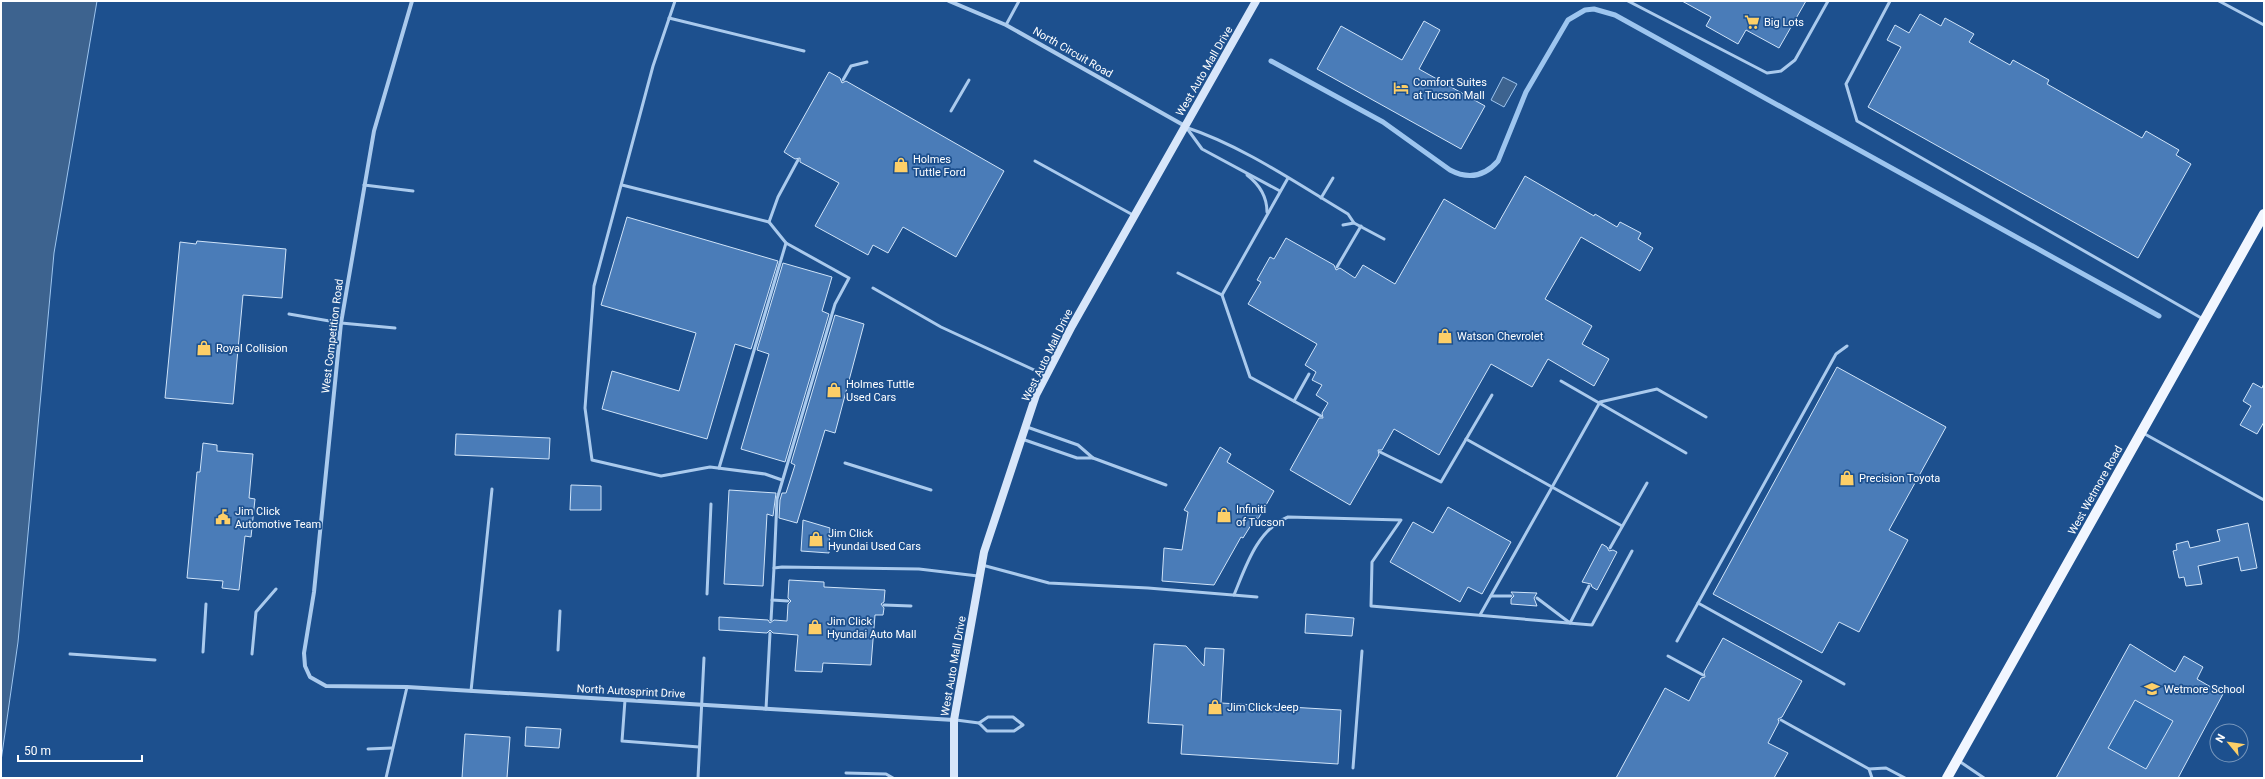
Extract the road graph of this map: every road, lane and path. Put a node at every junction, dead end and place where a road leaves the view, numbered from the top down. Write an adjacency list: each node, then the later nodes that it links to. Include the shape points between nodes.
1 (412, 1): 24 (street, West Competition Road, via 374,131)
2 (675, 1): 10 (lane)
3 (949, 1): 11 (street, North Circuit Road)
4 (1019, 1): 11 (lane)
5 (1628, 1): 6 (lane, via 1767,73 1781,71 1795,60)
6 (1828, 1)
7 (1890, 1): 43 (lane, via 1846,84 1857,121)
8 (2219, 1): 12 (lane)
9 (1253, 2): 18 (street, West Auto Mall Drive)
10 (669, 18): 13 (lane); 25 (lane)
11 (1006, 25): 18 (street, North Circuit Road)
12 (2264, 25)
13 (804, 51)
14 (867, 62): 15 (lane, via 851,66)
15 (843, 80)
16 (969, 80): 17 (lane)
17 (951, 111)
18 (1185, 127): 21 (lane, via 1202,149); 22 (lane, via 1208,134); 31 (street, West Auto Mall Drive)
19 (798, 160): 32 (lane, via 778,197)
20 (1035, 161): 31 (lane)
21 (1242, 171): 27 (lane); 29 (lane, via 1262,190 1267,201)
22 (1288, 178): 27 (lane); 28 (lane)
23 (1333, 178): 28 (lane)
24 (364, 185): 26 (lane); 44 (street, West Competition Road)
25 (622, 185): 32 (lane); 63 (lane, via 594,286 585,408 592,460 661,476 710,467)
26 (413, 191)
27 (1280, 191): 29 (lane)
28 (1321, 198): 33 (lane, via 1348,214)
29 (1266, 214): 41 (lane)
30 (2264, 214): 43 (main road, West Wetmore Road)
31 (1135, 216): 48 (street, West Auto Mall Drive)
32 (769, 222): 37 (lane)
33 (1354, 223): 34 (lane); 35 (lane)
34 (1343, 225)
35 (1361, 226): 36 (lane); 38 (lane)
36 (1384, 240)
37 (786, 243): 63 (lane); 64 (lane, via 849,278 835,304)
38 (1337, 267)
39 (1178, 273): 41 (lane)
40 (873, 288): 48 (lane, via 941,327)
41 (1222, 295): 51 (lane, via 1250,377)
42 (290, 314): 44 (lane)
43 (2205, 319): 56 (main road, West Wetmore Road)
44 (341, 323): 45 (lane); 107 (street, West Competition Road, via 314,592 304,653 305,666)
45 (395, 328)
46 (1847, 346): 88 (lane, via 1836,354)
47 (1309, 374): 51 (lane)
48 (1046, 376): 55 (street, West Auto Mall Drive, via 1036,395)
49 (1560, 381): 52 (lane)
50 (1492, 395): 58 (lane)
51 (1294, 401): 53 (lane)
52 (1600, 402): 54 (lane, via 1657,389); 60 (lane); 67 (lane)
53 (1321, 416)
54 (1706, 417)
55 (1026, 427): 57 (street, West Auto Mall Drive); 61 (lane, via 1078,445)
56 (2141, 432): 70 (lane); 120 (main road, West Wetmore Road)
57 (1022, 439): 61 (lane, via 1076,458); 75 (street, West Auto Mall Drive, via 984,552)
58 (1466, 439): 59 (lane, via 1441,482); 67 (lane)
59 (1380, 452)
60 (1686, 453)
61 (1093, 458): 66 (lane)
62 (845, 463): 69 (lane)
63 (719, 468): 64 (lane, via 765,474)
64 (782, 480): 76 (lane, via 777,499)
65 (1646, 483): 72 (lane)
66 (1166, 485)
67 (1552, 486): 72 (lane); 83 (lane)
68 (492, 489): 110 (lane)
69 (931, 490)
70 (2264, 500)
71 (711, 504): 80 (lane)
72 (1622, 526): 73 (lane)
73 (1610, 548)
74 (1632, 551): 95 (lane, via 1592,624)
75 (982, 565): 77 (street, West Auto Mall Drive); 81 (lane, via 1049,584)
76 (774, 568): 77 (lane, via 919,569); 86 (lane)
77 (980, 576): 114 (street, West Auto Mall Drive)
78 (1589, 586): 95 (lane)
79 (276, 589): 102 (lane, via 256,612)
80 (707, 594)
81 (1234, 595): 82 (lane); 93 (lane, via 1262,536 1278,521 1288,517 1401,520 1372,562 1371,606)
82 (1257, 596)
83 (1491, 596): 84 (lane); 93 (lane)
84 (1511, 596)
85 (1537, 598): 95 (lane)
86 (772, 600): 87 (lane); 94 (lane)
87 (788, 601)
88 (1698, 603): 97 (lane); 108 (lane)
89 (206, 604): 100 (lane)
90 (884, 604): 91 (lane)
91 (911, 606)
92 (560, 611): 98 (lane)
93 (1480, 615): 95 (lane)
94 (771, 620)
95 (1570, 623)
96 (770, 633): 113 (lane)
97 (1677, 641)
98 (558, 650)
99 (1362, 651): 121 (lane)
100 (203, 652)
101 (70, 654): 105 (lane)
102 (252, 654)
103 (1668, 656): 106 (lane)
104 (704, 658): 112 (lane)
105 (155, 660)
106 (1703, 676)
107 (310, 677): 109 (street, North Autosprint Drive, via 326,686)
108 (1844, 684)
109 (407, 687): 110 (street, North Autosprint Drive); 118 (lane)
110 (471, 691): 111 (street, North Autosprint Drive)
111 (625, 700): 112 (street, North Autosprint Drive); 117 (lane, via 622,741)
112 (702, 705): 113 (street, North Autosprint Drive); 117 (lane)
113 (766, 709): 114 (street, North Autosprint Drive)
114 (954, 720): 116 (lane); 127 (street, West Auto Mall Drive)
115 (1780, 720): 122 (lane)
116 (979, 723): 116 (lane, via 988,731 1014,731 1023,725 1013,717 988,717)
117 (699, 747): 125 (lane)
118 (392, 748): 119 (lane); 124 (lane)
119 (368, 749)
120 (1957, 760): 130 (main road, West Wetmore Road); 131 (lane)
121 (1353, 768)
122 (1869, 769): 128 (lane); 129 (lane, via 1886,768)
123 (846, 773): 126 (lane, via 886,774)
124 (386, 778)
125 (698, 778)
126 (893, 778)
127 (954, 778)
128 (1872, 778)
129 (1905, 778)
130 (1947, 778)
131 (1984, 778)

